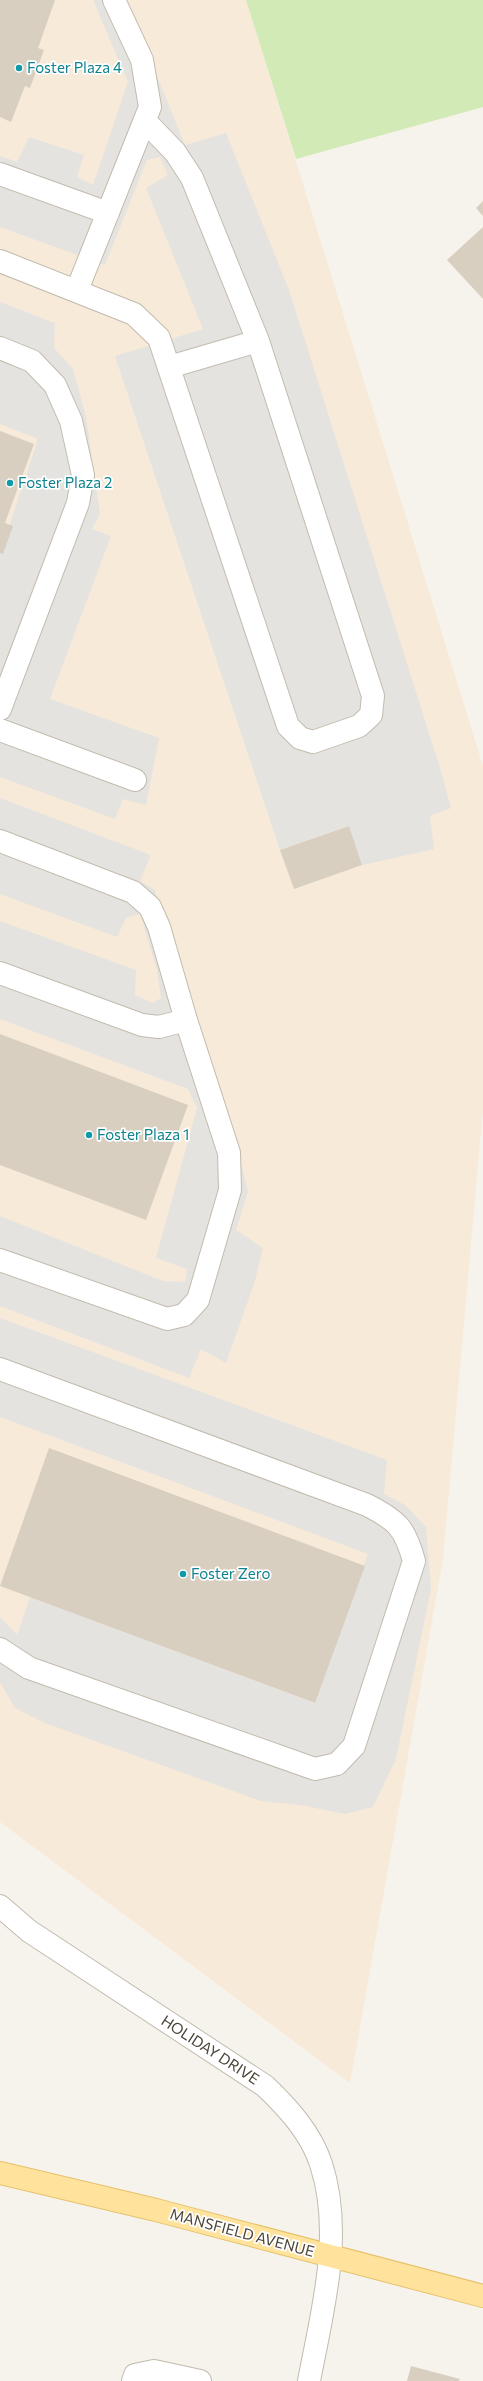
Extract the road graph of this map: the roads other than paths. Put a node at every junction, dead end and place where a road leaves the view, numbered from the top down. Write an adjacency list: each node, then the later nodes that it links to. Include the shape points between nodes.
1 (114, 0): 2 (street, via 142,60 150,107)
2 (145, 121): 4 (street); 7 (street, via 175,152 192,178)
3 (0, 174): 4 (street)
4 (108, 213): 6 (street)
5 (0, 261): 6 (street)
6 (77, 290): 9 (street, via 134,314 159,338)
7 (258, 341): 9 (street); 9 (street, via 373,696 371,715 359,726 314,742 300,738 288,726)
8 (0, 348): 10 (street, via 32,361 55,385 71,421 83,475 78,503)
9 (169, 367)
10 (0, 709)
11 (0, 730): 12 (street)
12 (135, 780)
13 (0, 841): 15 (street, via 133,892 150,907 159,927)
14 (0, 973): 15 (street, via 142,1025 159,1027)
15 (186, 1020): 16 (street, via 228,1153 230,1190 198,1300 184,1315 166,1319)
16 (0, 1260)
17 (0, 1369): 18 (street, via 367,1505 389,1516 407,1537 414,1561 354,1746 337,1764 315,1769 29,1668)
18 (0, 1649)
19 (0, 1906): 21 (street, HOLIDAY DRIVE, via 29,1931 265,2086 290,2110 308,2137 321,2164 328,2194)
20 (0, 2173): 21 (main road, MANSFIELD AVENUE)
21 (332, 2256): 22 (main road, MANSFIELD AVENUE); 25 (street, HOLIDAY DRIVE)
22 (483, 2296)
23 (133, 2381): 24 (street, via 135,2375 154,2371)
24 (200, 2381)
25 (309, 2381)

